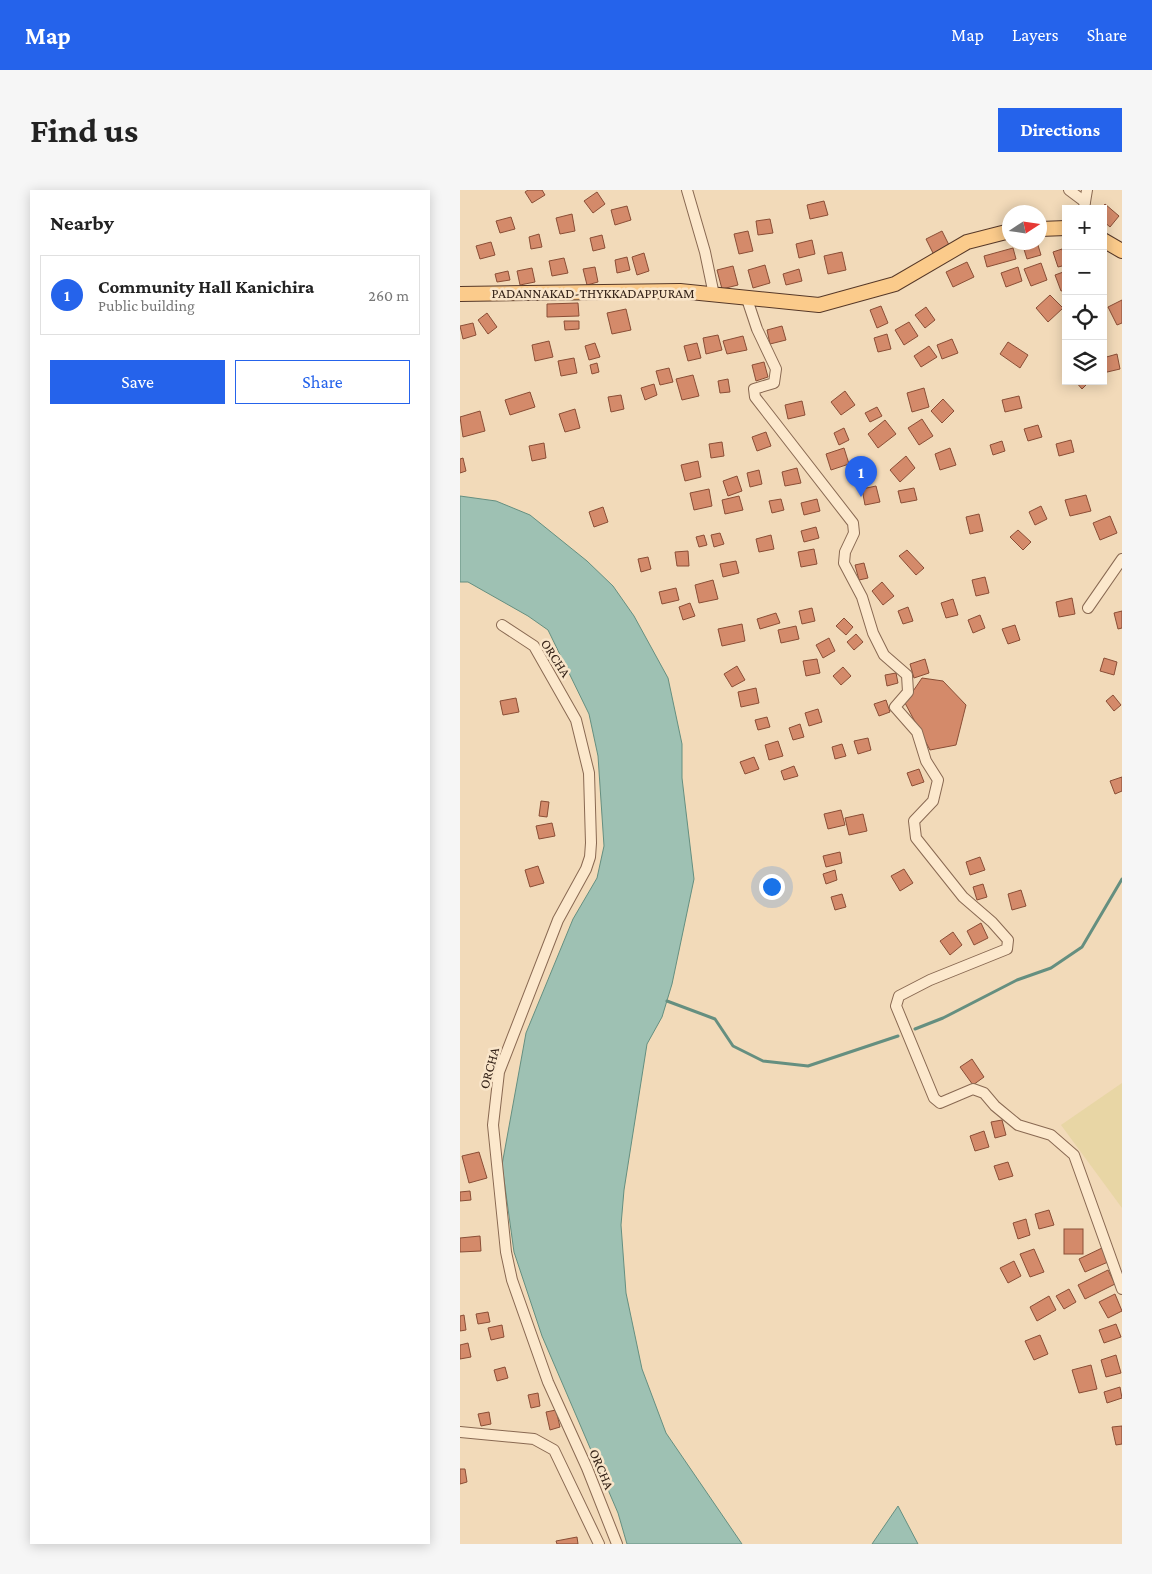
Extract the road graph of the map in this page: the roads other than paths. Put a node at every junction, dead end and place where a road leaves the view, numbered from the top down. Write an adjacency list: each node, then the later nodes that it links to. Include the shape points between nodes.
1 (687, 190): 11 (street)
2 (1068, 190): 4 (street)
3 (1087, 190): 4 (street)
4 (1084, 205)
5 (1062, 228): 6 (main road)
6 (1047, 229)
7 (1002, 233): 12 (main road, PADANNAKAD-THYKKADAPPURAM, via 967,242 895,284 819,305)
8 (1107, 242): 9 (main road)
9 (1122, 250)
10 (460, 294): 11 (main road, PADANNAKAD-THYKKADAPPURAM, via 680,291)
11 (714, 295): 12 (main road, PADANNAKAD-THYKKADAPPURAM)
12 (747, 299): 16 (street, via 776,369 774,382 754,389 755,397 853,523 854,533 845,552 844,563 862,597 884,655 907,675 908,692 895,707 916,732 926,761 938,780 933,801 914,821 916,838 963,897 1008,940 1007,949 930,980 899,996 896,1006 934,1098 940,1102 973,1089 984,1093 1018,1125 1051,1135 1074,1154)
13 (1122, 559): 14 (street)
14 (1088, 608)
15 (502, 624): 19 (street, ORCHA, via 534,646 576,720 589,772 591,834 586,868 558,920 499,1072 493,1125 506,1252 512,1280 548,1382)
16 (1122, 1289)
17 (460, 1432): 18 (street, via 534,1439 554,1450)
18 (600, 1544)
19 (617, 1544)

